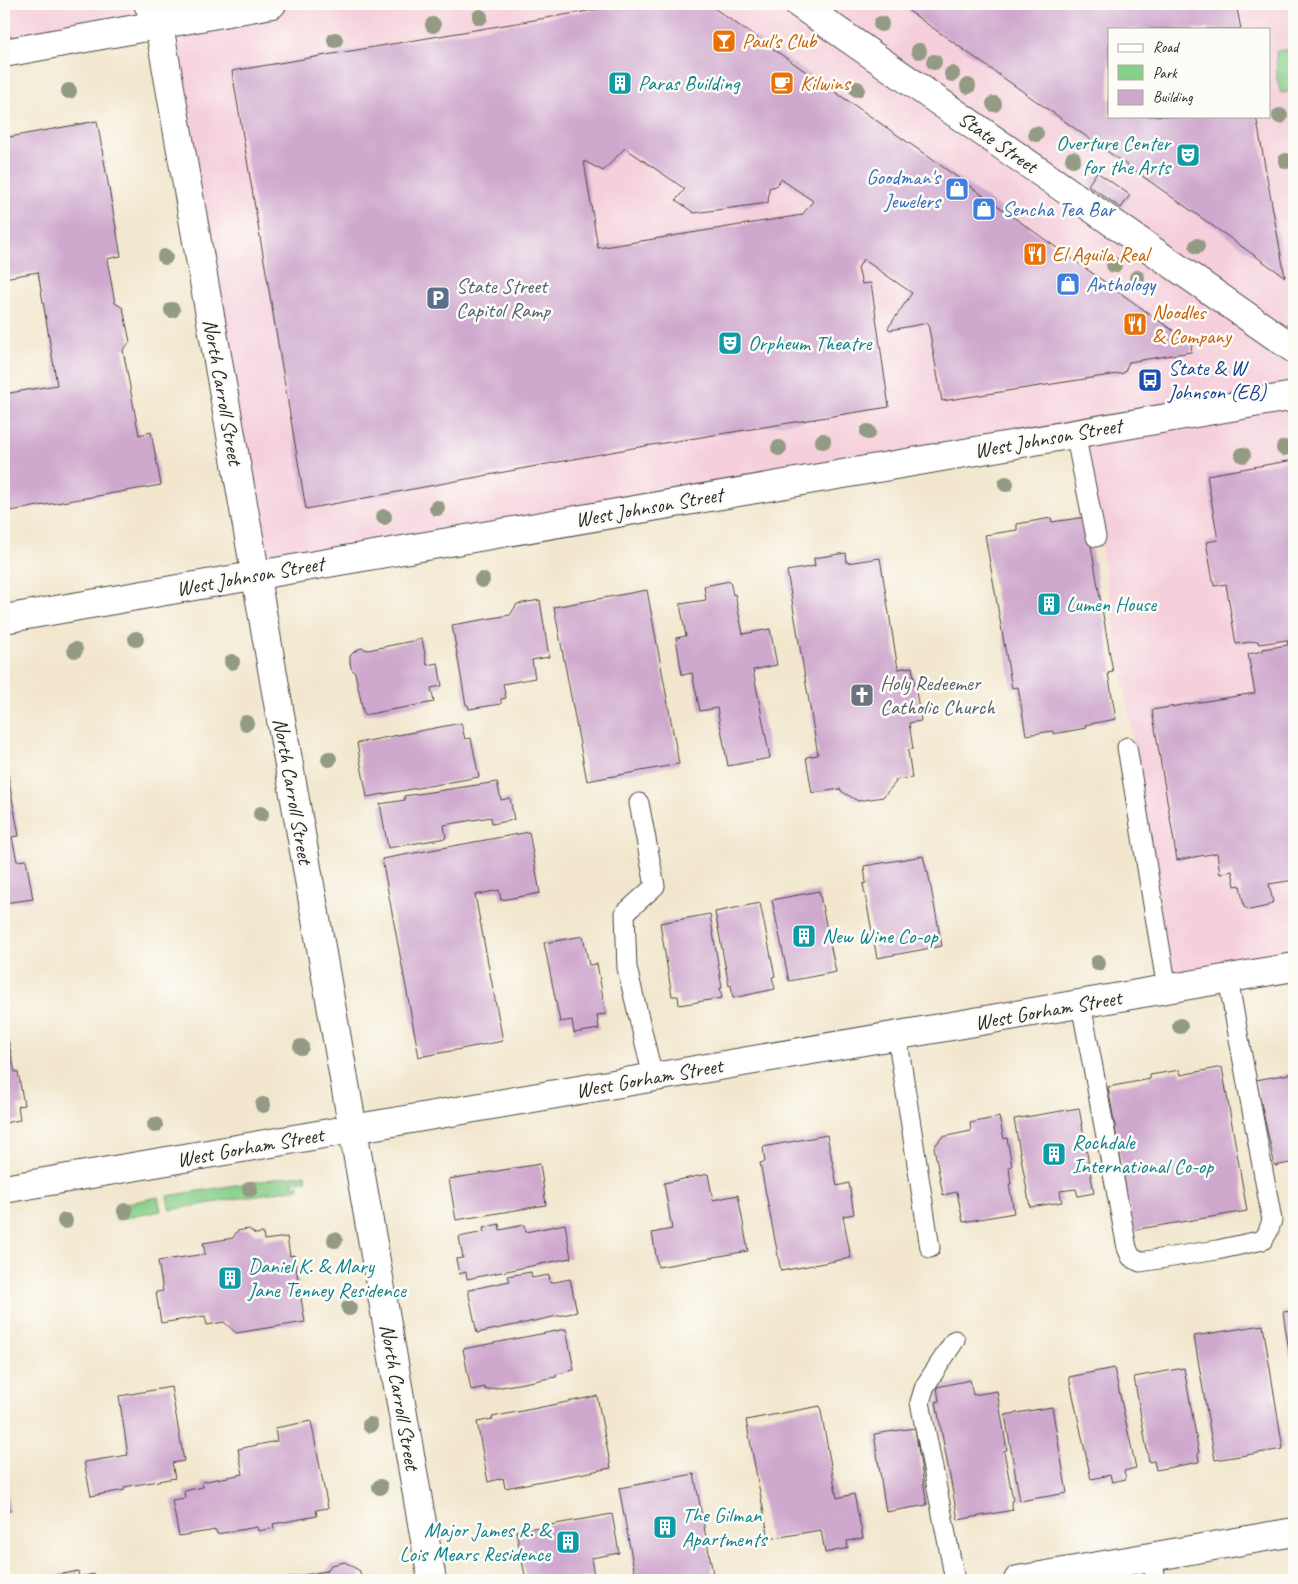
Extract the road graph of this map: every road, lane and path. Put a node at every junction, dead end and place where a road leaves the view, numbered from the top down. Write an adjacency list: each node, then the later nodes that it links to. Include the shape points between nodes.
1 (272, 4): 3 (street)
2 (799, 4): 5 (street, State Street)
3 (153, 15): 4 (street); 9 (street, North Carroll Street)
4 (4, 53)
5 (1294, 349)
6 (1294, 396): 7 (street, West Johnson Street)
7 (1076, 433): 8 (lane); 9 (street, West Johnson Street)
8 (1096, 537)
9 (256, 576): 10 (street, West Johnson Street); 19 (street, North Carroll Street)
10 (4, 619)
11 (1127, 747): 15 (lane)
12 (639, 803): 18 (lane, via 655,886 625,912 627,968)
13 (1294, 967): 14 (street, West Gorham Street)
14 (1228, 979): 15 (street, West Gorham Street); 16 (lane, via 1272,1220 1263,1240 1217,1250 1140,1262 1131,1257)
15 (1167, 989): 16 (street, West Gorham Street)
16 (1081, 1004): 17 (street, West Gorham Street)
17 (897, 1036): 18 (street, West Gorham Street); 21 (lane)
18 (653, 1077): 19 (street, West Gorham Street)
19 (353, 1129): 20 (street, West Gorham Street); 25 (street, North Carroll Street)
20 (4, 1189)
21 (930, 1248)
22 (955, 1340): 26 (lane, via 925,1386 920,1402)
23 (1294, 1532): 24 (street)
24 (1154, 1568): 27 (street)
25 (432, 1580)
26 (956, 1580)
27 (1018, 1580)

